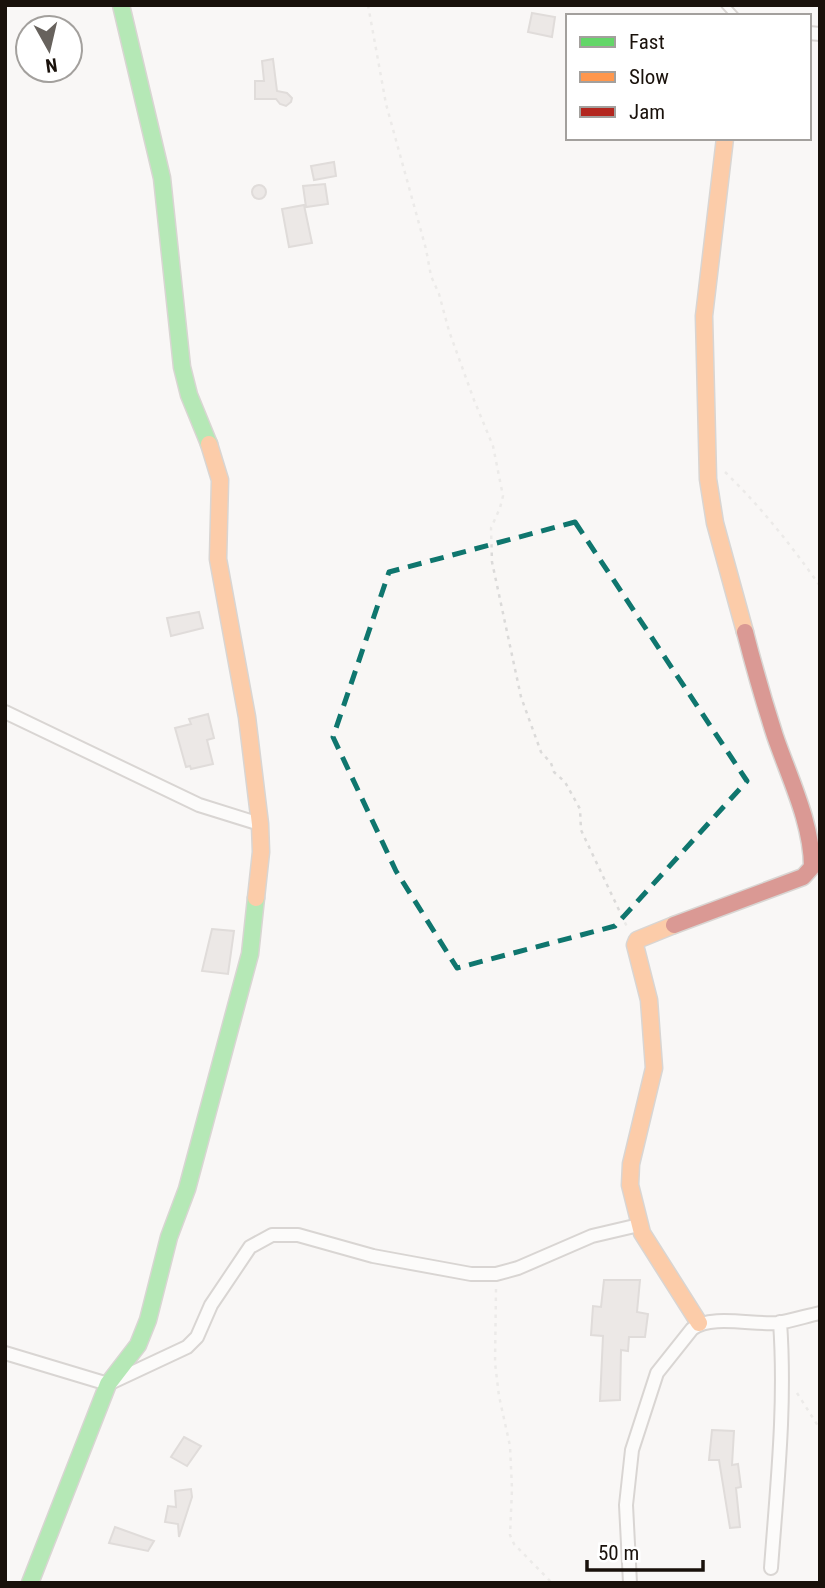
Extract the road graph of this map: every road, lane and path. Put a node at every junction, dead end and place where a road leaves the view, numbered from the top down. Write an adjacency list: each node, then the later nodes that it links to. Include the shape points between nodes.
1 (121, 5): 7 (street, via 162,178 182,367 220,480 218,559 247,717)
2 (368, 5): 8 (path, via 386,104 431,276 494,446 503,496 491,528 492,562 521,697 541,752 580,808 581,830)
3 (725, 140): 4 (street, via 704,316)
4 (708, 455): 5 (path, via 754,500); 8 (street, via 715,523 813,861 803,877 652,933)
5 (820, 586)
6 (5, 712): 7 (street, via 199,805)
7 (260, 824): 16 (street, via 250,954 187,1189 138,1345)
8 (635, 945): 9 (street, via 649,1000 654,1068 631,1164 630,1185)
9 (639, 1225): 10 (street, via 592,1236); 13 (street)
10 (496, 1274): 16 (street, via 471,1274 298,1236 272,1235 250,1247 187,1347); 20 (path, via 495,1363 510,1446 510,1535)
11 (820, 1313): 12 (street)
12 (780, 1322): 13 (street); 15 (street)
13 (699, 1323): 21 (street, via 657,1373 632,1450 626,1505)
14 (5, 1353): 16 (street)
15 (783, 1369): 17 (path); 18 (street)
16 (108, 1384): 19 (street)
17 (820, 1429)
18 (771, 1568)
19 (30, 1583)
20 (552, 1583)
21 (630, 1583)

